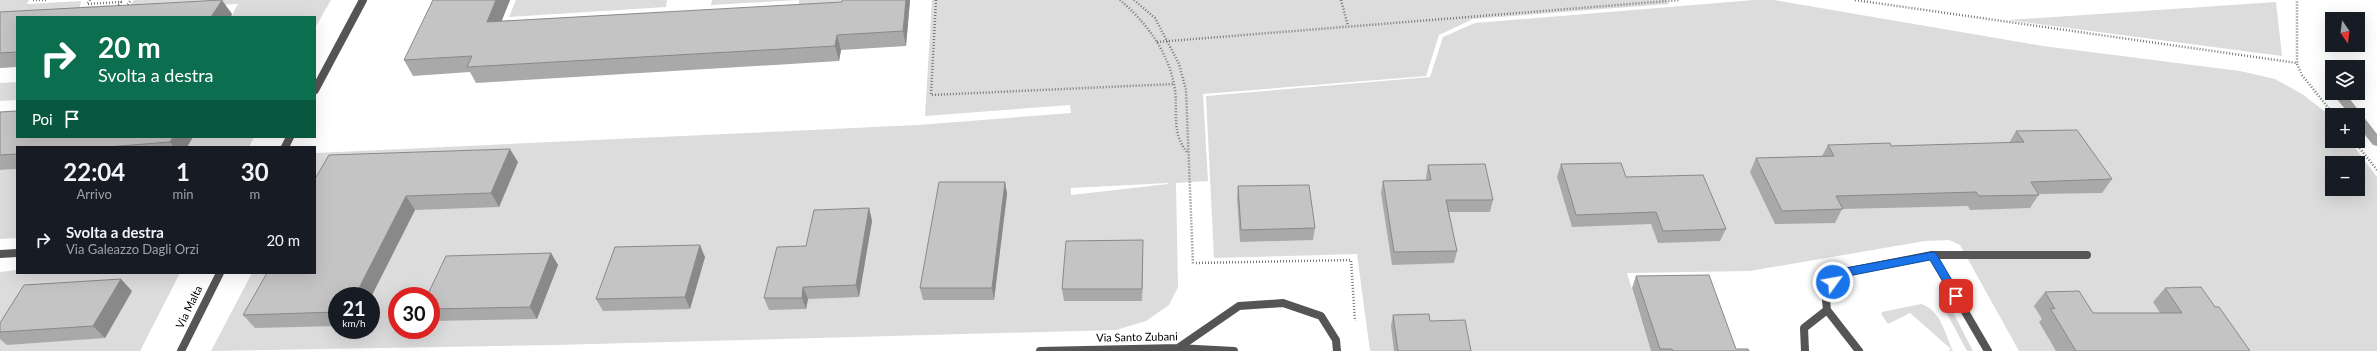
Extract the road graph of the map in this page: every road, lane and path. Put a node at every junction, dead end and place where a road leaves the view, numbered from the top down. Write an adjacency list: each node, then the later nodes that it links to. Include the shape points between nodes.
1 (33, 0): 2 (path)
2 (48, 0)
3 (90, 0): 15 (path, via 87,4 121,2)
4 (132, 0): 14 (path)
5 (363, 0): 21 (street)
6 (936, 0): 20 (path, via 931,95)
7 (1120, 0): 18 (path, via 1135,12)
8 (1134, 0): 17 (path, via 1155,18)
9 (1341, 0): 16 (path)
10 (1680, 0): 13 (path)
11 (1855, 0): 19 (path)
12 (2297, 0): 19 (path)
13 (1660, 1): 16 (path)
14 (124, 10)
15 (114, 12)
16 (1348, 26): 17 (path)
17 (1168, 41): 18 (path); 24 (path, via 1179,64 1186,90)
18 (1157, 42): 20 (path)
19 (2297, 63): 22 (path, via 2302,75)
20 (1174, 84): 24 (path, via 1179,142)
21 (316, 88)
22 (2328, 108)
23 (2360, 148): 25 (path)
24 (1188, 153): 32 (path, via 1195,263 1351,260)
25 (2377, 170)
26 (16, 253): 27 (street)
27 (0, 254)
28 (1932, 255): 29 (street); 31 (street, via 1840,273 1826,290); 40 (street)
29 (2087, 255)
30 (220, 274): 34 (street, Via Malta)
31 (1827, 310): 38 (street, via 1804,328); 39 (street)
32 (1355, 328)
33 (1178, 348): 35 (street, Via Santo Zubani); 36 (street, Via Santo Zubani); 37 (street, via 1239,306 1283,303 1321,316 1336,340)
34 (181, 351)
35 (1040, 351)
36 (1234, 351)
37 (1337, 351)
38 (1805, 351)
39 (1859, 351)
40 (1988, 351)

